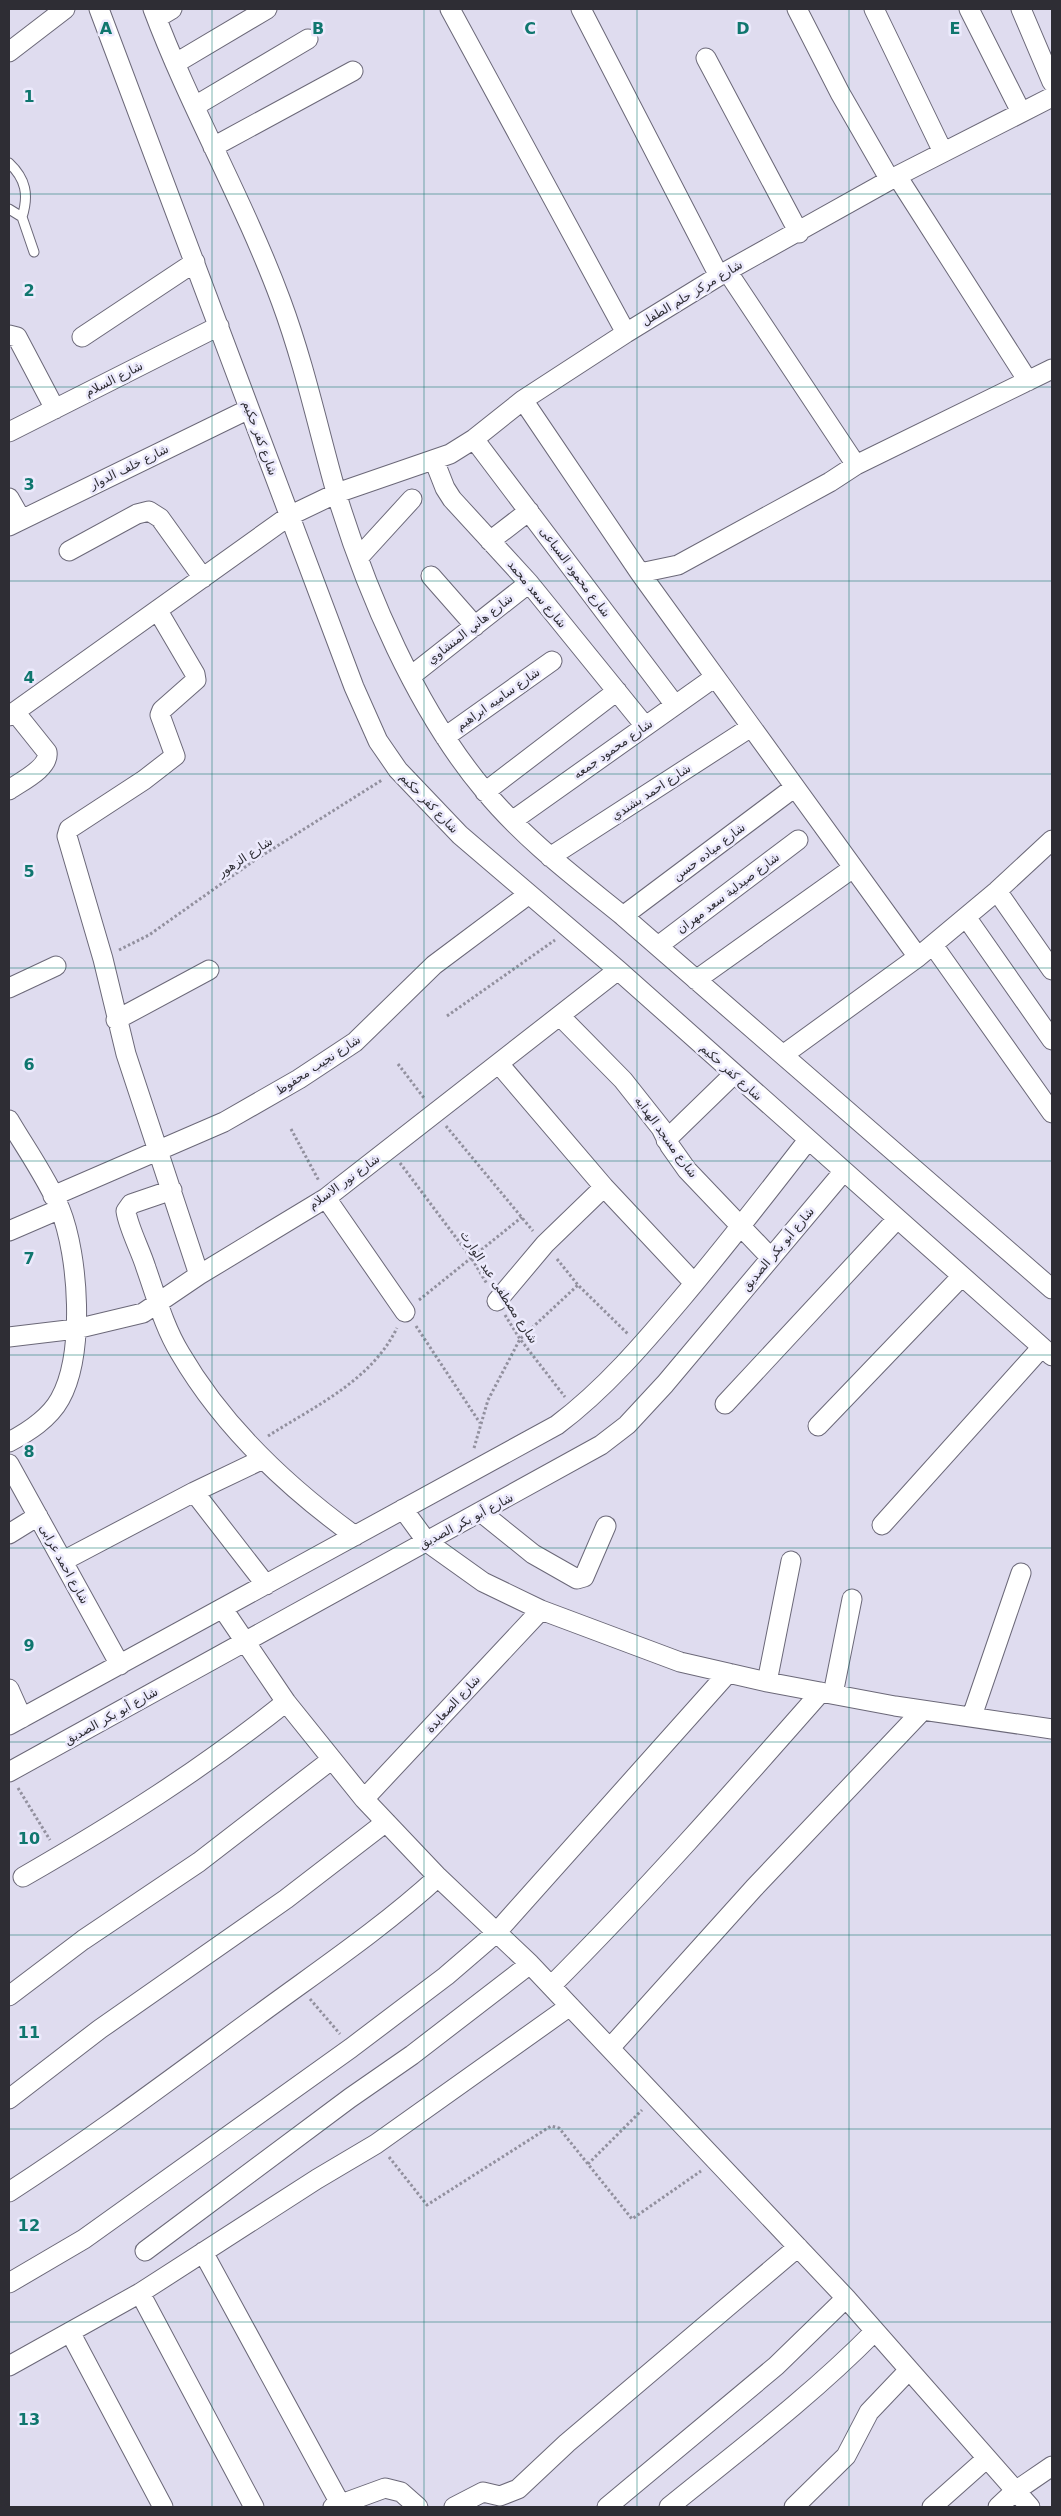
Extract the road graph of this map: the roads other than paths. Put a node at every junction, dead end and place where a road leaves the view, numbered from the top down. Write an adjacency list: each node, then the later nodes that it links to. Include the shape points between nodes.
1 (65, 9): 12 (street)
2 (100, 9): 28 (street, شارع كفر حكيم)
3 (267, 9): 14 (street)
4 (450, 9): 31 (street)
5 (581, 9): 29 (street)
6 (797, 9): 23 (street, via 840,93)
7 (874, 9): 21 (street)
8 (969, 9): 19 (street)
9 (1021, 9): 16 (street)
10 (161, 12): 14 (street)
11 (308, 39): 18 (street)
12 (9, 52)
13 (706, 58): 26 (street)
14 (176, 63): 18 (street)
15 (353, 71): 20 (street)
16 (1052, 82)
17 (1049, 105): 19 (street, شارع مركز حلم الطفل)
18 (195, 106): 20 (street)
19 (1021, 112): 21 (street, شارع مركز حلم الطفل)
20 (213, 147): 43 (street, via 293,333)
21 (943, 152): 23 (street, شارع مركز حلم الطفل)
22 (9, 163): 25 (lane, via 20,176 27,193)
23 (893, 178): 26 (street, شارع مركز حلم الطفل); 35 (street)
24 (9, 209): 25 (lane)
25 (22, 217): 27 (lane)
26 (798, 233): 29 (street, شارع مركز حلم الطفل)
27 (34, 252)
28 (195, 262): 30 (street, شارع كفر حكيم); 33 (street)
29 (723, 274): 31 (street, شارع مركز حلم الطفل); 42 (street)
30 (219, 326): 37 (street, شارع السلام); 38 (street, شارع كفر حكيم)
31 (626, 333): 36 (street, شارع مركز حلم الطفل)
32 (9, 335): 37 (street, via 17,338)
33 (82, 337)
34 (1052, 369): 35 (street)
35 (1028, 381): 42 (street)
36 (523, 400): 40 (street, شارع مركز حلم الطفل); 52 (street)
37 (54, 409): 39 (street, شارع السلام)
38 (249, 409): 47 (street, شارع كفر حكيم); 48 (street, شارع خلف الدوار)
39 (9, 432)
40 (474, 438): 41 (street, شارع مركز حلم الطفل); 46 (street, شارع محمود السباعى)
41 (434, 460): 43 (street, شارع مركز حلم الطفل); 49 (street, شارع سعد محمد, via 452,499)
42 (856, 465): 52 (street, via 678,565)
43 (337, 493): 47 (street, شارع مركز حلم الطفل); 51 (street)
44 (9, 498): 48 (street)
45 (412, 499): 51 (street)
46 (529, 511): 49 (street); 62 (street, شارع محمود السباعى)
47 (289, 516): 54 (street, شارع مركز حلم الطفل); 76 (street, شارع كفر حكيم, via 367,718 398,770 460,835)
48 (15, 522)
49 (490, 541): 55 (street, شارع سعد محمد)
50 (69, 551): 54 (street, via 137,514 149,511 160,518)
51 (359, 557): 59 (street)
52 (640, 574): 60 (street)
53 (431, 576): 57 (street)
54 (203, 578): 56 (street, شارع مركز حلم الطفل)
55 (529, 583): 57 (street, شارع هاني المنشاوي); 61 (street, شارع سعد محمد)
56 (158, 612): 63 (street, شارع مركز حلم الطفل); 89 (street, via 196,680 160,715 175,756 69,829 66,836 103,959)
57 (475, 626): 59 (street, شارع هاني المنشاوي)
58 (552, 661): 66 (street, شارع ساميه ابراهيم)
59 (411, 676): 66 (street)
60 (715, 677): 62 (street, شارع محمود جمعه); 65 (street)
61 (617, 692): 64 (street, شارع سعد محمد); 69 (street)
62 (675, 705): 64 (street, شارع محمود جمعه)
63 (12, 714): 68 (street, via 48,756 43,765)
64 (645, 726): 70 (street, شارع محمود جمعه)
65 (751, 727): 67 (street); 73 (street, شارع احمد بشندي)
66 (445, 737): 69 (street)
67 (795, 788): 74 (street); 77 (street, شارع مياده حسن)
68 (9, 790)
69 (484, 792): 70 (street)
70 (512, 821): 73 (street)
71 (798, 840): 80 (street, شارع صيدلية سعد مهران)
72 (1052, 840): 75 (street)
73 (550, 857): 77 (street)
74 (854, 868): 81 (street); 86 (street)
75 (997, 891): 78 (street); 85 (street)
76 (528, 894): 84 (street, شارع كفر حكيم); 98 (street, شارع نجيب محفوظ, via 434,965 356,1042 252,1107)
77 (623, 916): 80 (street)
78 (966, 917): 79 (street); 90 (street)
79 (933, 945): 81 (street); 94 (street)
80 (658, 946): 86 (street)
81 (918, 957): 91 (street)
82 (56, 966): 87 (street)
83 (209, 970): 89 (street)
84 (618, 970): 88 (street, شارع نور الاسلام); 93 (street, شارع كفر حكيم)
85 (1052, 970)
86 (696, 980): 91 (street)
87 (9, 988)
88 (560, 1016): 92 (street, شارع نور الاسلام); 96 (street, شارع مسجد الهدايه, via 624,1080 661,1128)
89 (116, 1020): 98 (street)
90 (1052, 1040)
91 (783, 1056): 111 (street)
92 (499, 1064): 100 (street); 102 (street, شارع نور الاسلام)
93 (734, 1074): 96 (street); 97 (street, شارع كفر حكيم)
94 (1052, 1113)
95 (9, 1120): 103 (street)
96 (666, 1140): 105 (street, شارع مسجد الهدايه, via 688,1170)
97 (808, 1140): 99 (street, شارع كفر حكيم); 105 (street)
98 (157, 1150): 101 (street); 103 (street, شارع نجيب محفوظ)
99 (844, 1171): 104 (street, شارع كفر حكيم); 107 (street, شارع أبو بكر الصديق)
100 (604, 1188): 110 (street); 112 (street, via 544,1244)
101 (172, 1190): 108 (street); 113 (street, via 131,1204 126,1210)
102 (326, 1198): 108 (street, شارع نور الاسلام); 114 (street)
103 (56, 1203): 106 (street, شارع نجيب محفوظ); 115 (street, via 73,1264)
104 (897, 1219): 109 (street, شارع كفر حكيم); 118 (street)
105 (741, 1227): 107 (street, شارع مسجد الهدايه); 110 (street)
106 (9, 1231)
107 (771, 1258): 125 (street, شارع أبو بكر الصديق, via 627,1425 601,1445)
108 (198, 1275): 113 (street, شارع نور الاسلام)
109 (962, 1276): 117 (street, شارع كفر حكيم); 119 (street)
110 (694, 1283): 124 (street, via 641,1347 576,1411 467,1476)
111 (1052, 1289)
112 (497, 1301)
113 (158, 1302): 115 (street, شارع نور الاسلام, via 134,1317); 121 (street, via 179,1352 214,1404)
114 (405, 1312)
115 (76, 1328): 116 (street, شارع نور الاسلام); 120 (street, via 60,1400 34,1428)
116 (9, 1336)
117 (1047, 1351): 127 (street)
118 (725, 1404)
119 (818, 1426)
120 (9, 1442)
121 (257, 1453): 123 (street); 130 (street, via 315,1507)
122 (9, 1464): 126 (street, شارع احمد عرابى)
123 (194, 1492): 132 (street); 135 (street)
124 (403, 1509): 130 (street); 131 (street)
125 (482, 1513): 128 (street, via 533,1554 577,1579 584,1576); 131 (street, شارع أبو بكر الصديق)
126 (38, 1516): 129 (street); 132 (street, شارع احمد عرابى)
127 (882, 1525)
128 (606, 1526)
129 (9, 1534)
130 (355, 1536): 135 (street)
131 (427, 1542): 138 (street, via 483,1582); 139 (street, شارع أبو بكر الصديق)
132 (63, 1561): 140 (street, شارع احمد عرابى)
133 (791, 1561): 142 (street)
134 (1021, 1573): 147 (street)
135 (266, 1585): 137 (street)
136 (852, 1599): 144 (street)
137 (223, 1608): 139 (street); 140 (street)
138 (541, 1610): 141 (street, via 680,1662); 152 (street, شارع الصعايدة)
139 (245, 1642): 145 (street); 151 (street, شارع أبو بكر الصديق)
140 (120, 1665): 148 (street)
141 (728, 1673): 142 (street); 156 (street)
142 (767, 1682): 144 (street)
143 (9, 1689): 148 (street)
144 (827, 1693): 146 (street); 158 (street, via 645,1890)
145 (286, 1702): 150 (street); 154 (street, via 156,1798)
146 (923, 1710): 147 (street); 161 (street, via 754,1888)
147 (972, 1716): 149 (street)
148 (15, 1722)
149 (1052, 1729)
150 (331, 1760): 152 (street); 159 (street, via 199,1862)
151 (11, 1777)
152 (364, 1799): 153 (street)
153 (386, 1822): 155 (street); 162 (street, via 286,1899 100,2029)
154 (23, 1877)
155 (438, 1877): 156 (street); 163 (street, via 400,1910 89,2140)
156 (496, 1933): 157 (street); 167 (street, via 446,1976 351,2048 84,2239)
157 (530, 1964): 158 (street); 165 (street)
158 (551, 1986): 160 (street)
159 (11, 1989)
160 (570, 2006): 161 (street); 166 (street, via 376,2144)
161 (610, 2048): 164 (street)
162 (9, 2099)
163 (9, 2192)
164 (798, 2247): 169 (street); 181 (street, via 518,2489 500,2496 483,2492)
165 (145, 2251)
166 (203, 2252): 168 (street); 177 (street)
167 (9, 2283)
168 (140, 2293): 170 (street); 179 (street)
169 (846, 2298): 171 (street); 182 (street, via 776,2366)
170 (70, 2332): 172 (street); 178 (street)
171 (874, 2332): 173 (street); 183 (street, via 775,2421)
172 (9, 2366)
173 (909, 2370): 174 (street); 184 (street, via 868,2412 846,2456)
174 (986, 2459): 176 (street); 185 (street)
175 (1052, 2466): 176 (street)
176 (1014, 2492): 186 (street); 187 (street)
177 (338, 2506): 180 (street, via 386,2488 401,2492)
178 (163, 2507)
179 (254, 2507)
180 (418, 2507)
181 (454, 2507)
182 (607, 2507)
183 (669, 2507)
184 (794, 2507)
185 (932, 2507)
186 (998, 2507)
187 (1030, 2507)

